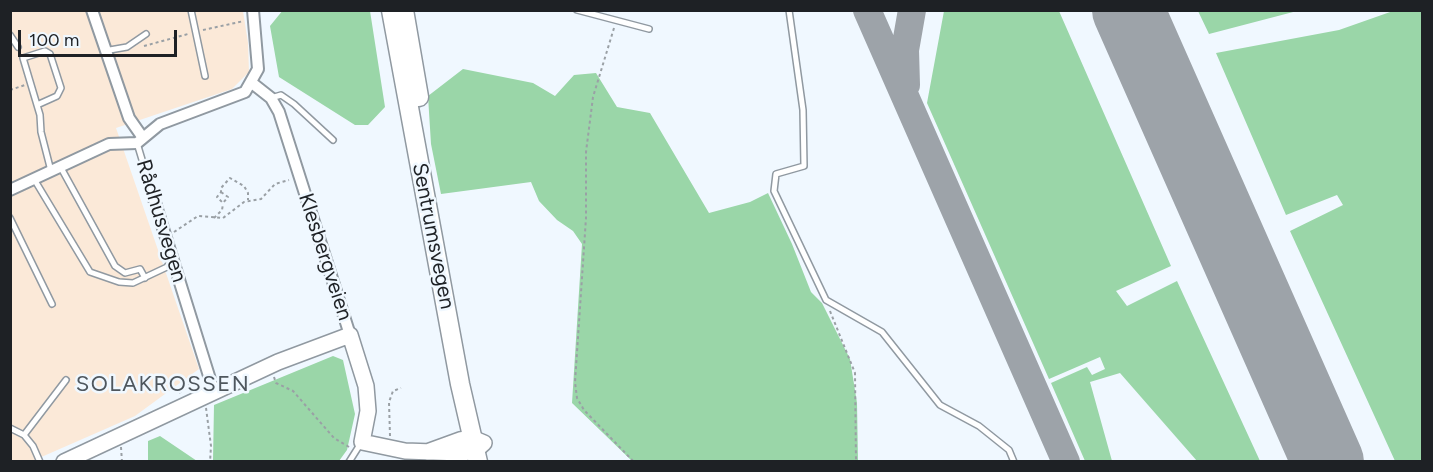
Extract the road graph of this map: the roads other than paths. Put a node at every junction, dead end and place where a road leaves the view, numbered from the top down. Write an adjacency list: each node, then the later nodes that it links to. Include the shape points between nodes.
1 (92, 10): 12 (street)
2 (191, 10): 13 (lane)
3 (253, 10): 14 (street, via 259,63)
4 (391, 10): 33 (main road, Sentrumsvegen)
5 (404, 10): 33 (main road, Sentrumsvegen, via 439,235)
6 (577, 10): 8 (lane)
7 (789, 10): 37 (lane, via 803,110 804,166 776,174 774,191 826,300 882,332 940,405 979,426 1009,450)
8 (649, 29)
9 (147, 34): 12 (lane, via 127,47)
10 (10, 35): 11 (lane)
11 (18, 47)
12 (104, 51): 18 (street)
13 (204, 75)
14 (252, 83): 15 (street, Klesbergveien); 18 (street, Rådhusvegen, via 239,97 168,121)
15 (271, 98): 17 (lane, via 281,95); 27 (street, Klesbergveien, via 279,112)
16 (37, 105): 16 (lane, via 23,58 45,51 50,54 61,88 57,96); 19 (lane, via 40,132)
17 (333, 140)
18 (140, 141): 19 (street, via 109,144); 22 (lane, Rådhusvegen)
19 (56, 169): 20 (street); 25 (lane, via 115,266 125,273 140,268)
20 (34, 179): 21 (street); 25 (lane, via 90,272 119,282 133,283)
21 (10, 190)
22 (153, 196): 24 (street, Rådhusvegen)
23 (10, 218): 26 (lane)
24 (172, 258): 25 (lane, via 167,267); 29 (street, Rådhusvegen)
25 (146, 278)
26 (52, 303)
27 (350, 335): 29 (street, via 278,362); 32 (street, Klesbergveien, via 366,386 368,411)
28 (66, 380): 31 (lane)
29 (209, 395): 36 (street)
30 (10, 428): 31 (lane)
31 (24, 435): 35 (lane)
32 (355, 444): 33 (street, via 389,450); 34 (lane)
33 (480, 451)
34 (349, 461)
35 (40, 462)
36 (64, 462)
37 (1014, 462)

